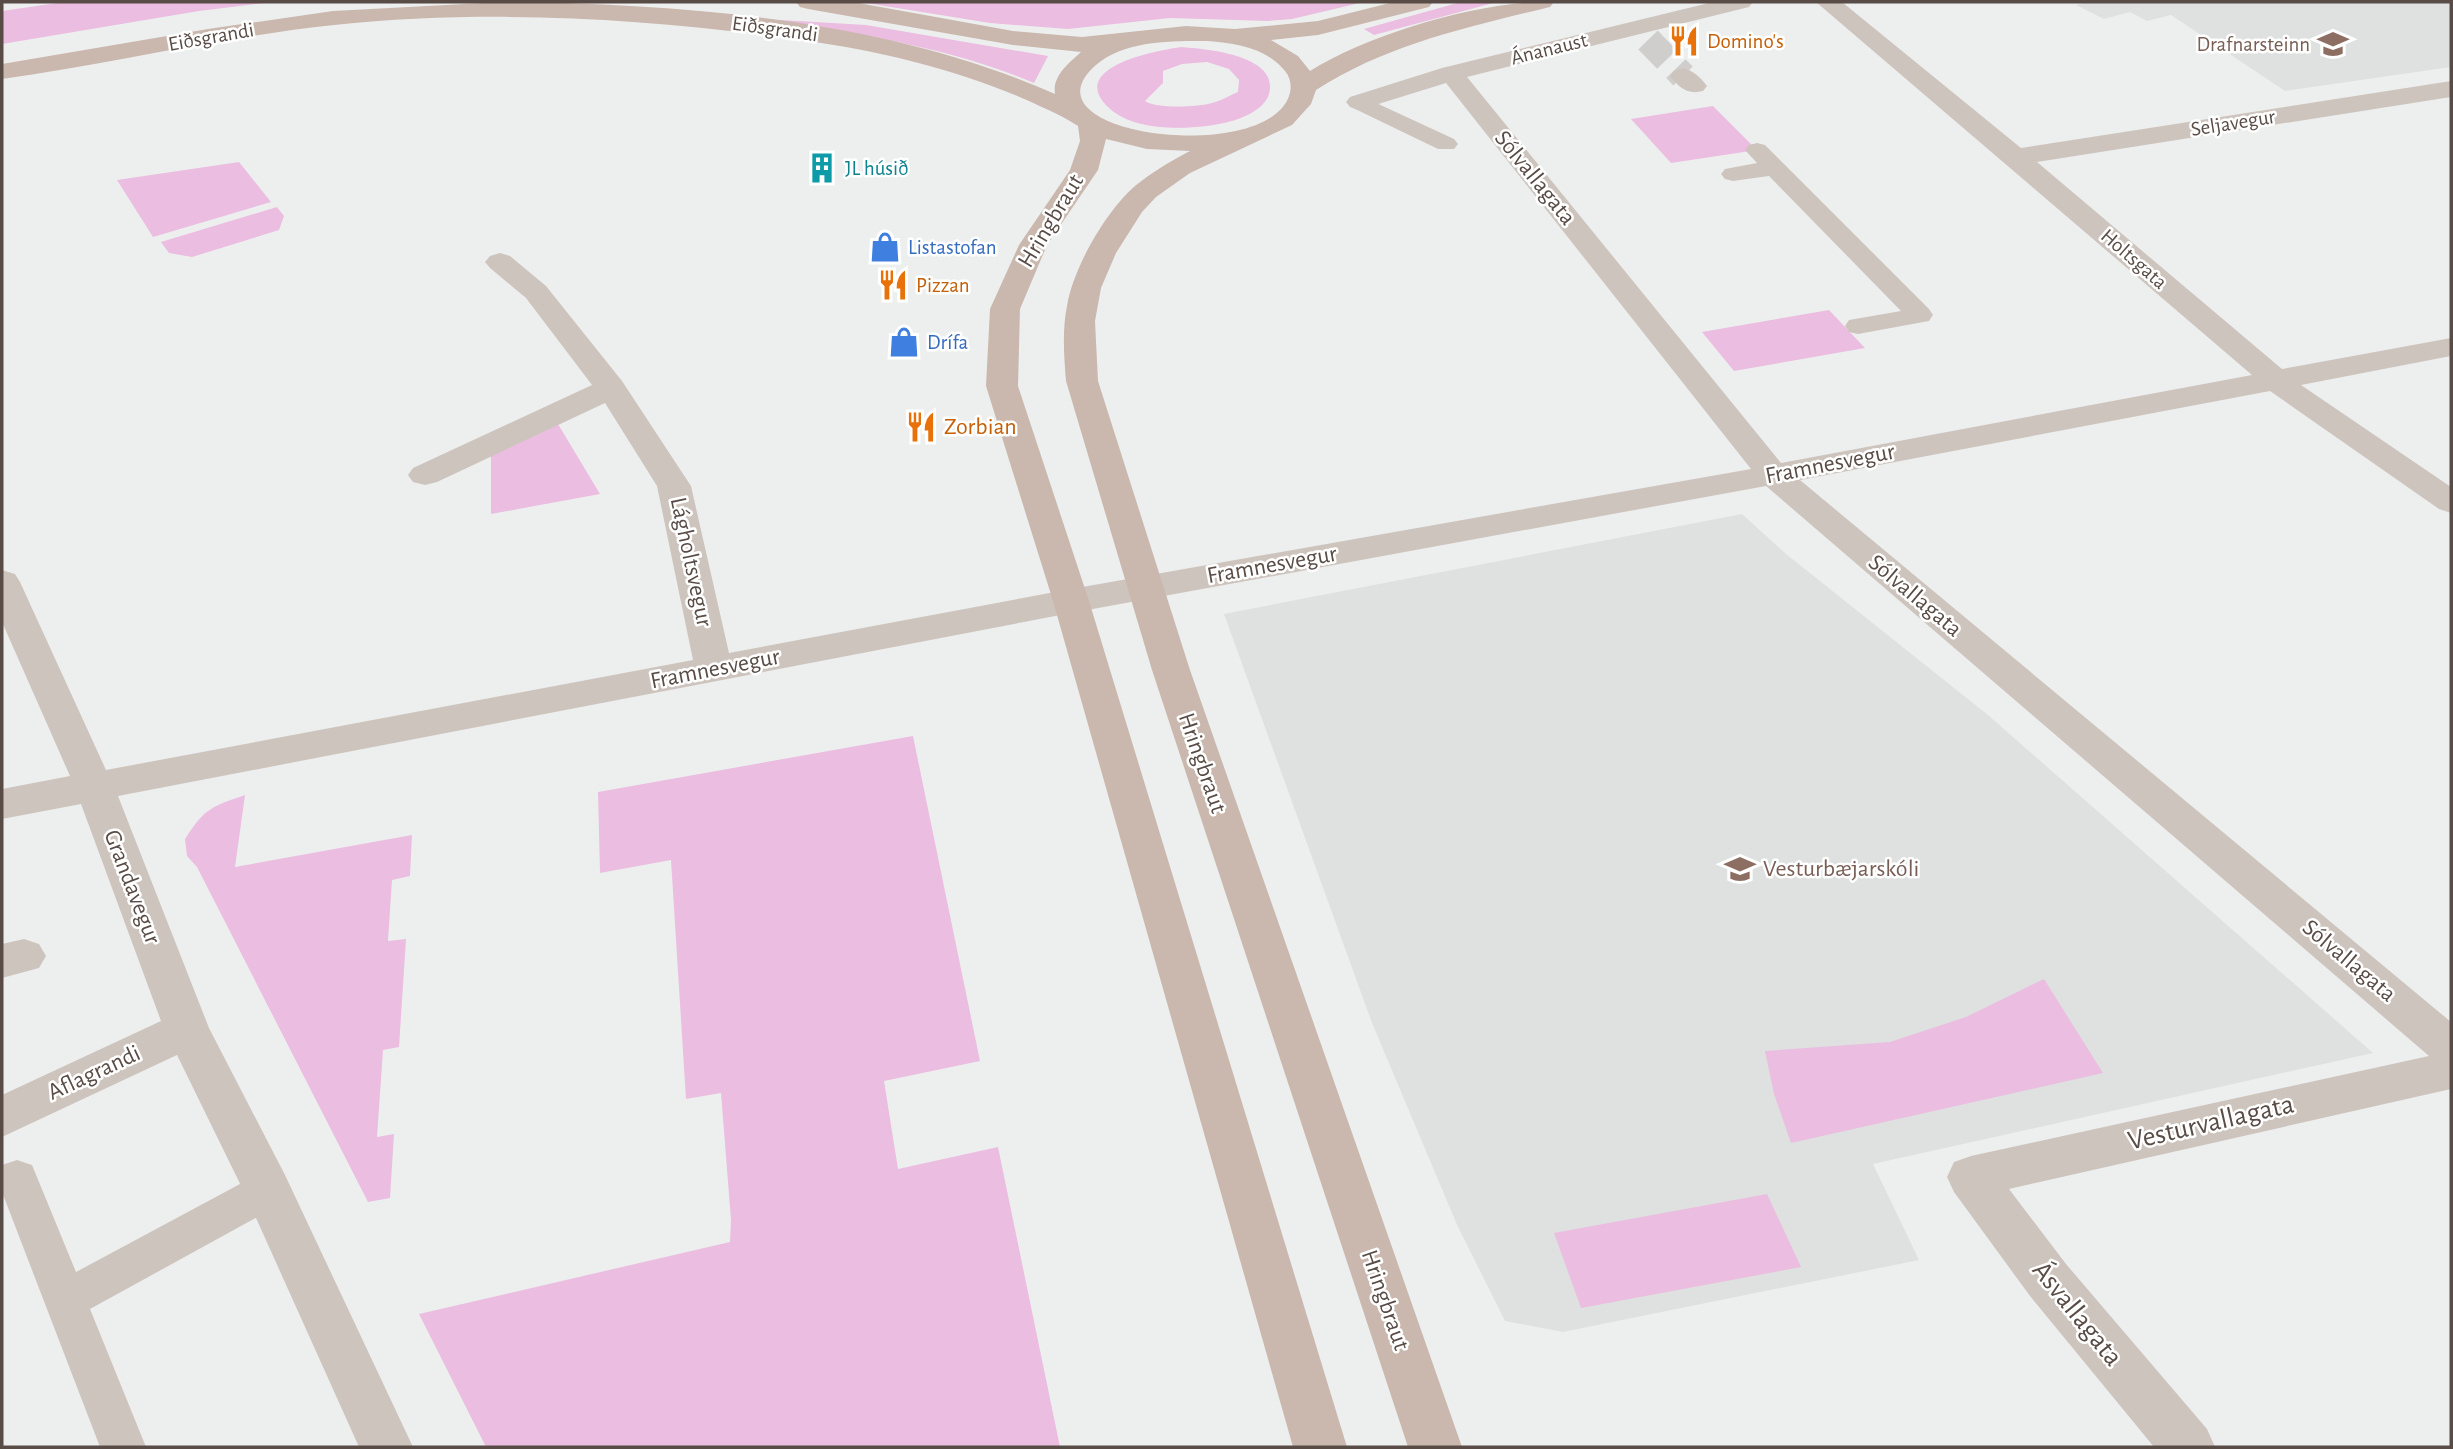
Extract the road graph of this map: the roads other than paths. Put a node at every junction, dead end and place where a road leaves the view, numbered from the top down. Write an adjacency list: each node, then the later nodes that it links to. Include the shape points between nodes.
1 (352, 2): 10 (main road, Eiðsgrandi)
2 (808, 2): 9 (main road, Eiðsgrandi, via 1024,39)
3 (1421, 2): 8 (main road, via 1318,28)
4 (1542, 2): 13 (main road, Ánanaust, via 1379,46)
5 (1741, 2): 12 (street, Ánanaust, via 1642,34)
6 (1828, 2): 19 (street, Holtsgata)
7 (499, 5): 11 (main road, Eiðsgrandi, via 333,18); 16 (main road, Eiðsgrandi, via 703,18 902,50 1003,81)
8 (1226, 35): 9 (main road, via 1172,33); 13 (main road, via 1281,55 1298,69)
9 (1120, 42): 16 (main road, via 1081,61 1070,74 1068,101)
10 (2, 52)
11 (2, 72)
12 (1451, 73): 15 (street, Ánanaust); 27 (street, Sólvallagata)
13 (1304, 86): 17 (main road, via 1301,100 1289,114)
14 (2451, 89): 19 (street, Seljavegur)
15 (1359, 102): 18 (lane)
16 (1085, 119): 17 (main road, Eiðsgrandi, via 1145,141 1179,144); 31 (main road, Hringbraut, via 1093,141 1084,170 1033,245 1004,309 1002,386)
17 (1244, 136): 30 (main road, Hringbraut, via 1185,164 1142,194 1095,261 1081,300 1077,337 1082,381)
18 (1446, 144)
19 (2015, 157): 24 (street, Holtsgata)
20 (1732, 174): 22 (lane, via 1765,159 1920,315)
21 (500, 262): 25 (street, Lágholtsvegur, via 536,292)
22 (1858, 326)
23 (2451, 346): 24 (street, Framnesvegur)
24 (2275, 379): 27 (street, Framnesvegur); 28 (street, Holtsgata)
25 (611, 388): 26 (street); 32 (street, Lágholtsvegur, via 674,486)
26 (425, 475)
27 (1773, 475): 30 (street, Framnesvegur); 36 (street, Sólvallagata)
28 (2451, 502)
29 (2, 582): 33 (street, Grandavegur)
30 (1147, 587): 31 (street, Framnesvegur); 46 (main road, Hringbraut, via 1171,670)
31 (1071, 601): 32 (street, Framnesvegur); 45 (main road, Hringbraut)
32 (714, 669): 33 (street, Framnesvegur)
33 (94, 786): 34 (street, Framnesvegur); 35 (street, Grandavegur)
34 (2, 804)
35 (187, 1030): 38 (street, Aflagrandi); 41 (street, Grandavegur)
36 (2451, 1048)
37 (2451, 1070): 39 (street, Vesturvallagata)
38 (2, 1117)
39 (1971, 1177): 47 (street, Ásvallagata, via 2048,1280)
40 (17, 1178): 42 (lane)
41 (268, 1190): 42 (lane); 44 (street, Grandavegur)
42 (64, 1301): 43 (lane)
43 (123, 1447)
44 (386, 1447)
45 (1320, 1447)
46 (1435, 1447)
47 (2188, 1447)

